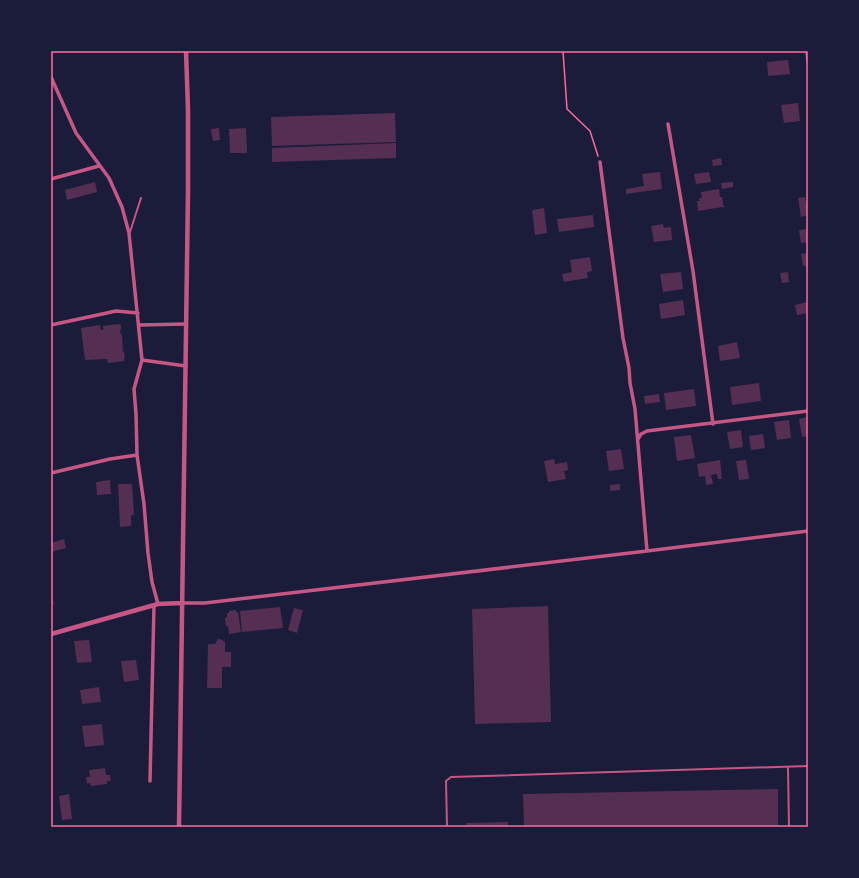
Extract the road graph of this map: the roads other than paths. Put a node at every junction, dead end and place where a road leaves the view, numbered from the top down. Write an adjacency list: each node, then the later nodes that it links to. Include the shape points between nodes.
1 (186, 51): 12 (street)
2 (807, 51): 3 (street)
3 (808, 61)
4 (51, 77): 7 (street, via 76,133)
5 (668, 124): 18 (street, via 693,271)
6 (600, 162): 19 (street, via 622,338 629,368)
7 (99, 166): 8 (street); 10 (street, via 122,207)
8 (51, 179)
9 (141, 198): 10 (lane)
10 (129, 233): 11 (street)
11 (138, 313): 13 (street); 14 (street, via 116,311)
12 (186, 324): 13 (street); 16 (street)
13 (139, 325): 15 (street)
14 (51, 326)
15 (142, 360): 16 (street); 20 (street, via 134,389)
16 (186, 366): 24 (street)
17 (808, 411): 18 (street)
18 (713, 424): 19 (street, via 647,431)
19 (638, 439): 23 (street)
20 (137, 455): 21 (street); 25 (street)
21 (51, 473)
22 (808, 531): 23 (street)
23 (647, 551): 24 (street, via 205,603)
24 (182, 603): 25 (street); 30 (street)
25 (156, 604): 26 (street); 29 (street)
26 (51, 634)
27 (808, 766): 28 (lane)
28 (788, 767): 31 (lane, via 452,777 446,781); 32 (lane)
29 (150, 781)
30 (179, 827)
31 (447, 827)
32 (789, 827)

